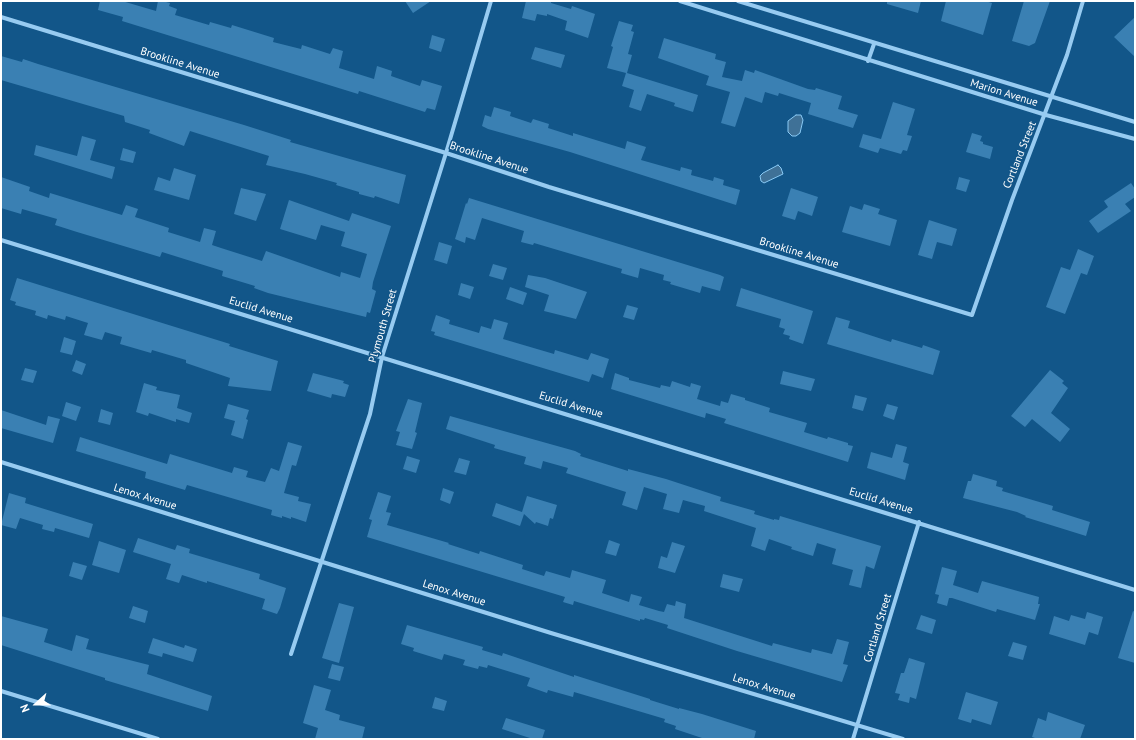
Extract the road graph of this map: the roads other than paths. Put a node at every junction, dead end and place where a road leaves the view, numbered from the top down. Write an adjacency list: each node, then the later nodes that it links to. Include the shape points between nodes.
1 (491, 1): 14 (street, Plymouth Street)
2 (680, 1): 6 (street, Marion Avenue)
3 (698, 1): 6 (street)
4 (738, 1): 8 (street, Marion Avenue)
5 (1083, 1): 10 (street, Cortland Street)
6 (697, 6): 9 (street, Marion Avenue)
7 (1, 17): 14 (street, Brookline Avenue)
8 (874, 44): 9 (street); 10 (street, Marion Avenue)
9 (868, 61): 11 (street, Marion Avenue)
10 (1052, 98): 11 (street, Cortland Street); 12 (street, Marion Avenue)
11 (1046, 115): 13 (street, Marion Avenue); 16 (street, Cortland Street, via 1012,200)
12 (1135, 122)
13 (1135, 139)
14 (446, 153): 16 (street, Brookline Avenue, via 549,187); 17 (street, Plymouth Street)
15 (1, 240): 17 (street, Euclid Avenue)
16 (972, 315)
17 (382, 357): 19 (street, Euclid Avenue); 20 (street, Plymouth Street, via 370,414)
18 (1, 462): 20 (street, Lenox Avenue)
19 (919, 522): 21 (street, Euclid Avenue); 24 (street, Cortland Street)
20 (321, 560): 22 (street, Plymouth Street); 24 (street, Lenox Avenue, via 551,633)
21 (1135, 590)
22 (291, 654)
23 (1, 691): 25 (street)
24 (858, 725): 26 (street, Cortland Street); 27 (street, Lenox Avenue)
25 (158, 739)
26 (853, 739)
27 (903, 739)

